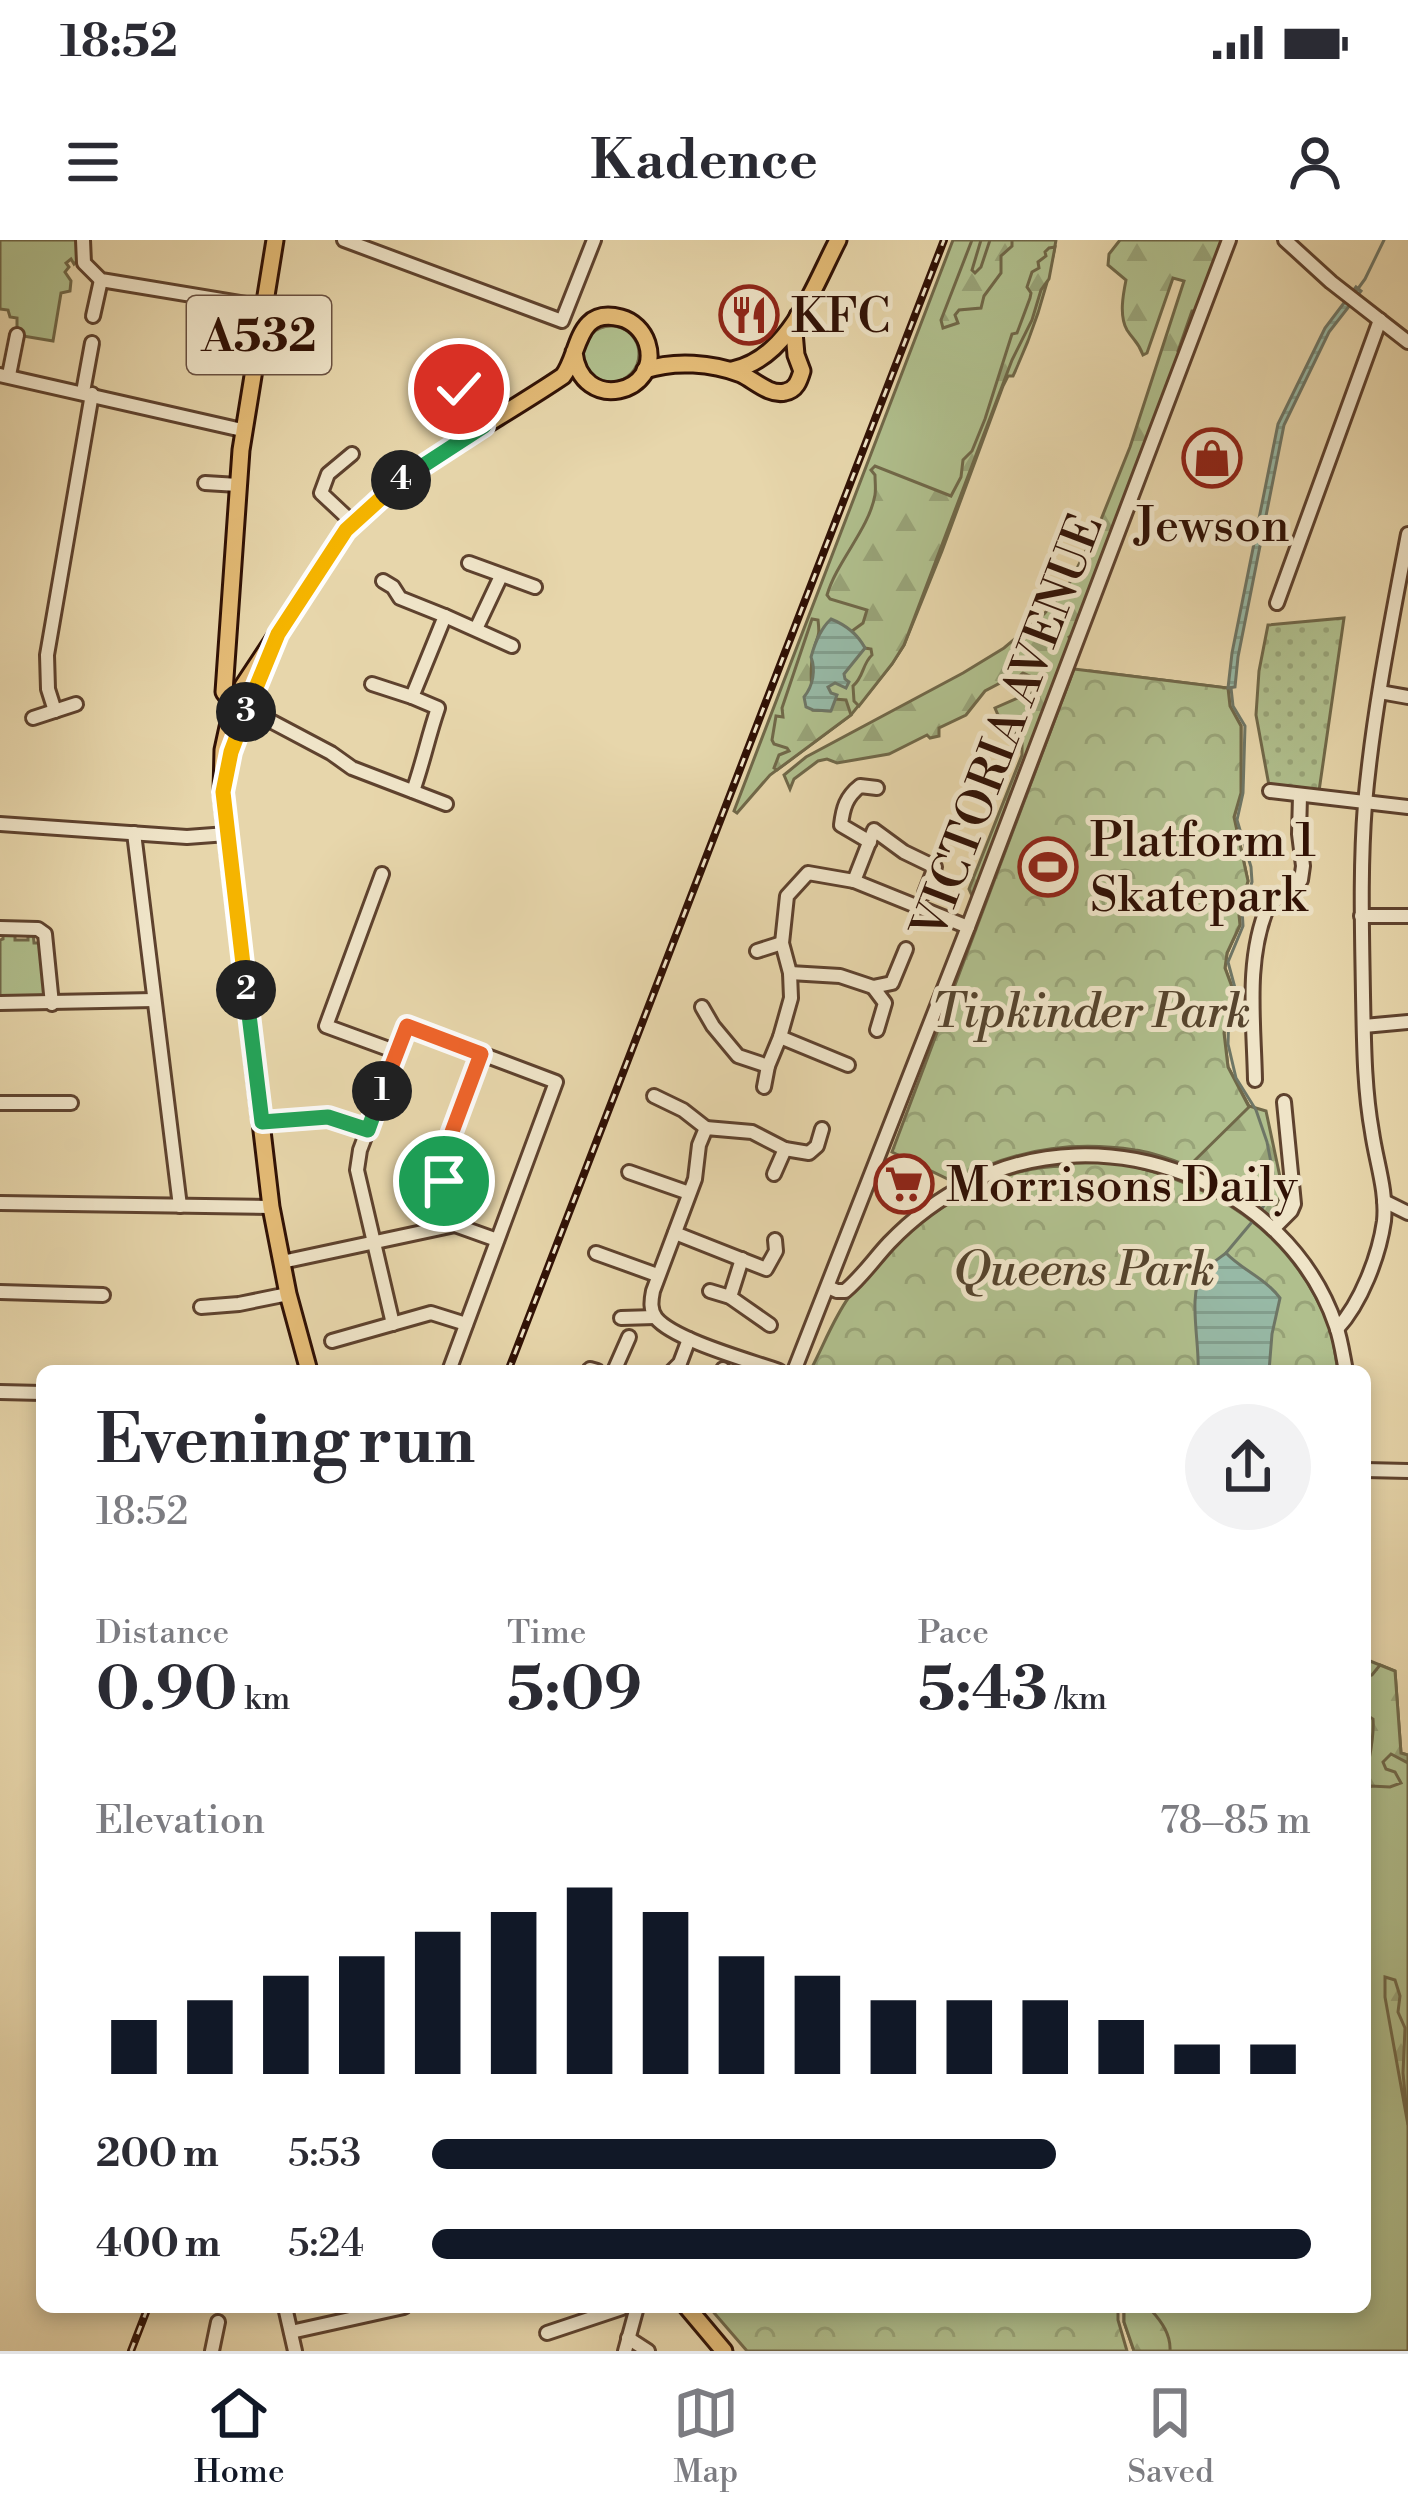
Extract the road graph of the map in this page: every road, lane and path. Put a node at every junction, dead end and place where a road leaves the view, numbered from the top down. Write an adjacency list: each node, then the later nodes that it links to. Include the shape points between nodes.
1 (83, 240): 8 (street, via 84,263)
2 (275, 240): 9 (main road, A532)
3 (344, 240): 4 (street, via 562,321)
4 (594, 240)
5 (838, 240): 11 (main road)
6 (1229, 240): 70 (street, VICTORIA AVENUE)
7 (1285, 240): 12 (street)
8 (101, 280): 9 (street); 10 (street)
9 (263, 307): 30 (main road, A532)
10 (93, 316)
11 (798, 316): 18 (main road); 19 (main road)
12 (1380, 320): 15 (street); 40 (street)
13 (17, 335): 23 (street)
14 (645, 338): 17 (main road, via 631,322 600,318 583,329); 20 (main road); 21 (main road)
15 (1408, 342)
16 (92, 344): 27 (street)
17 (574, 352): 24 (main road); 28 (main road, via 562,376)
18 (767, 354): 19 (main road); 22 (main road); 25 (main road, via 758,376)
19 (796, 355): 25 (main road, via 802,371 794,388 776,393)
20 (688, 364): 21 (main road); 22 (main road)
21 (645, 370): 24 (main road, via 621,390)
22 (729, 370): 25 (main road)
23 (4, 375): 27 (street)
24 (589, 384): 28 (main road)
25 (763, 386)
26 (459, 389): 29 (street)
27 (87, 393): 30 (street); 52 (street, via 46,655)
28 (534, 395): 29 (main road)
29 (484, 426): 34 (main road, via 410,473)
30 (242, 430): 33 (main road, A532)
31 (352, 454): 34 (street, via 328,474 320,494)
32 (205, 483): 33 (street)
33 (238, 485): 44 (main road, A532)
34 (353, 523): 46 (main road)
35 (1408, 534): 47 (street)
36 (469, 563): 37 (street)
37 (501, 576): 39 (street); 42 (street)
38 (383, 581): 41 (street, via 400,598)
39 (535, 587)
40 (1277, 603)
41 (445, 616): 42 (street); 48 (street)
42 (476, 629): 43 (street)
43 (512, 646)
44 (225, 659): 46 (main road); 51 (main road, A532, via 224,692)
45 (372, 684): 48 (street)
46 (250, 688): 51 (main road, A532)
47 (1380, 692): 49 (street); 58 (street)
48 (412, 697): 55 (street, via 444,710 424,744)
49 (1408, 697)
50 (76, 704): 52 (street)
51 (242, 708): 55 (street); 63 (main road, A532, via 224,750)
52 (55, 711): 53 (street)
53 (33, 718)
54 (878, 788): 64 (street, via 850,794 841,825)
55 (413, 791): 59 (street)
56 (1270, 791): 57 (street)
57 (1300, 796): 58 (street); 89 (street, via 1303,874 1268,906 1257,950)
58 (1365, 802): 60 (street); 68 (street)
59 (446, 804)
60 (1408, 807)
61 (0, 824): 62 (street)
62 (134, 833): 63 (street); 77 (street)
63 (227, 834): 95 (main road, A532)
64 (872, 836): 66 (street); 67 (street, via 935,867)
65 (382, 874): 85 (street, via 326,1025)
66 (854, 881): 70 (street); 72 (street, via 808,873 787,896)
67 (926, 893)
68 (1361, 916): 69 (street); 82 (street)
69 (1408, 916)
70 (968, 927): 118 (street, VICTORIA AVENUE)
71 (0, 928): 79 (street, via 45,934)
72 (782, 943): 74 (street); 75 (street)
73 (906, 950): 76 (street, via 892,983)
74 (757, 951)
75 (790, 973): 76 (street); 84 (street)
76 (873, 988): 83 (street, via 886,1003)
77 (154, 1000): 79 (street); 105 (street)
78 (0, 1003): 79 (street)
79 (52, 1004)
80 (702, 1007): 87 (street, via 738,1056)
81 (1408, 1022): 82 (street)
82 (1364, 1026): 103 (street)
83 (877, 1030)
84 (780, 1037): 87 (street); 88 (street)
85 (397, 1052): 86 (street, via 407,1026); 98 (street)
86 (481, 1054): 108 (street, via 443,1156); 111 (street, via 556,1082)
87 (768, 1066): 90 (street)
88 (848, 1066)
89 (1255, 1080)
90 (764, 1087)
91 (654, 1096): 96 (street)
92 (0, 1102): 94 (street)
93 (1284, 1102): 109 (street, via 1294,1204)
94 (71, 1103)
95 (262, 1122): 98 (street, via 328,1117); 106 (main road, A532)
96 (706, 1128): 99 (street, via 752,1132); 102 (street)
97 (822, 1129): 99 (street, via 809,1153)
98 (368, 1130): 113 (street, via 357,1170)
99 (785, 1149): 101 (street)
100 (629, 1172): 102 (street)
101 (774, 1174)
102 (689, 1193): 110 (street)
103 (1384, 1201): 107 (street); 130 (street, via 1379,1242)
104 (0, 1203): 105 (street)
105 (180, 1206): 106 (street)
106 (271, 1207): 116 (main road, A532)
107 (1408, 1213)
108 (455, 1225): 111 (street); 113 (street)
109 (1268, 1225): 118 (street, via 1205,1182 1146,1162 1045,1159 951,1193 908,1224 845,1291); 130 (street, via 1306,1270)
110 (675, 1233): 115 (street); 117 (street)
111 (497, 1240): 128 (street)
112 (775, 1240): 115 (street, via 766,1269)
113 (375, 1242): 116 (street); 127 (street)
114 (596, 1252): 117 (street)
115 (742, 1259): 123 (street)
116 (282, 1262): 121 (main road, A532)
117 (657, 1275): 125 (street)
118 (828, 1287): 139 (street, VICTORIA AVENUE)
119 (710, 1291): 123 (street)
120 (0, 1292): 122 (street, via 87,1301)
121 (288, 1294): 124 (street); 134 (main road, A532)
122 (103, 1295)
123 (730, 1297): 129 (street)
124 (201, 1307)
125 (655, 1317): 126 (street); 132 (street)
126 (621, 1318)
127 (393, 1324): 128 (street, via 436,1313); 133 (street)
128 (466, 1324): 135 (street)
129 (770, 1325)
130 (1337, 1329): 140 (street)
131 (629, 1337): 136 (street)
132 (689, 1339): 137 (street); 138 (street)
133 (332, 1341)
134 (307, 1365)
135 (451, 1365)
136 (617, 1365)
137 (678, 1365)
138 (762, 1365)
139 (796, 1365)
140 (1345, 1365)
141 (0, 1392): 142 (street)
142 (36, 1393)
143 (1371, 1470): 144 (street)
144 (1408, 1471)
145 (286, 2313): 153 (street)
146 (377, 2313): 153 (street)
147 (606, 2313): 154 (street)
148 (625, 2313): 152 (street)
149 (635, 2313): 152 (street)
150 (692, 2313): 159 (main road)
151 (218, 2322): 156 (street)
152 (632, 2323): 155 (street)
153 (291, 2332): 157 (street)
154 (547, 2332)
155 (627, 2345): 158 (street)
156 (212, 2351)
157 (295, 2351)
158 (648, 2351)
159 (724, 2351)

